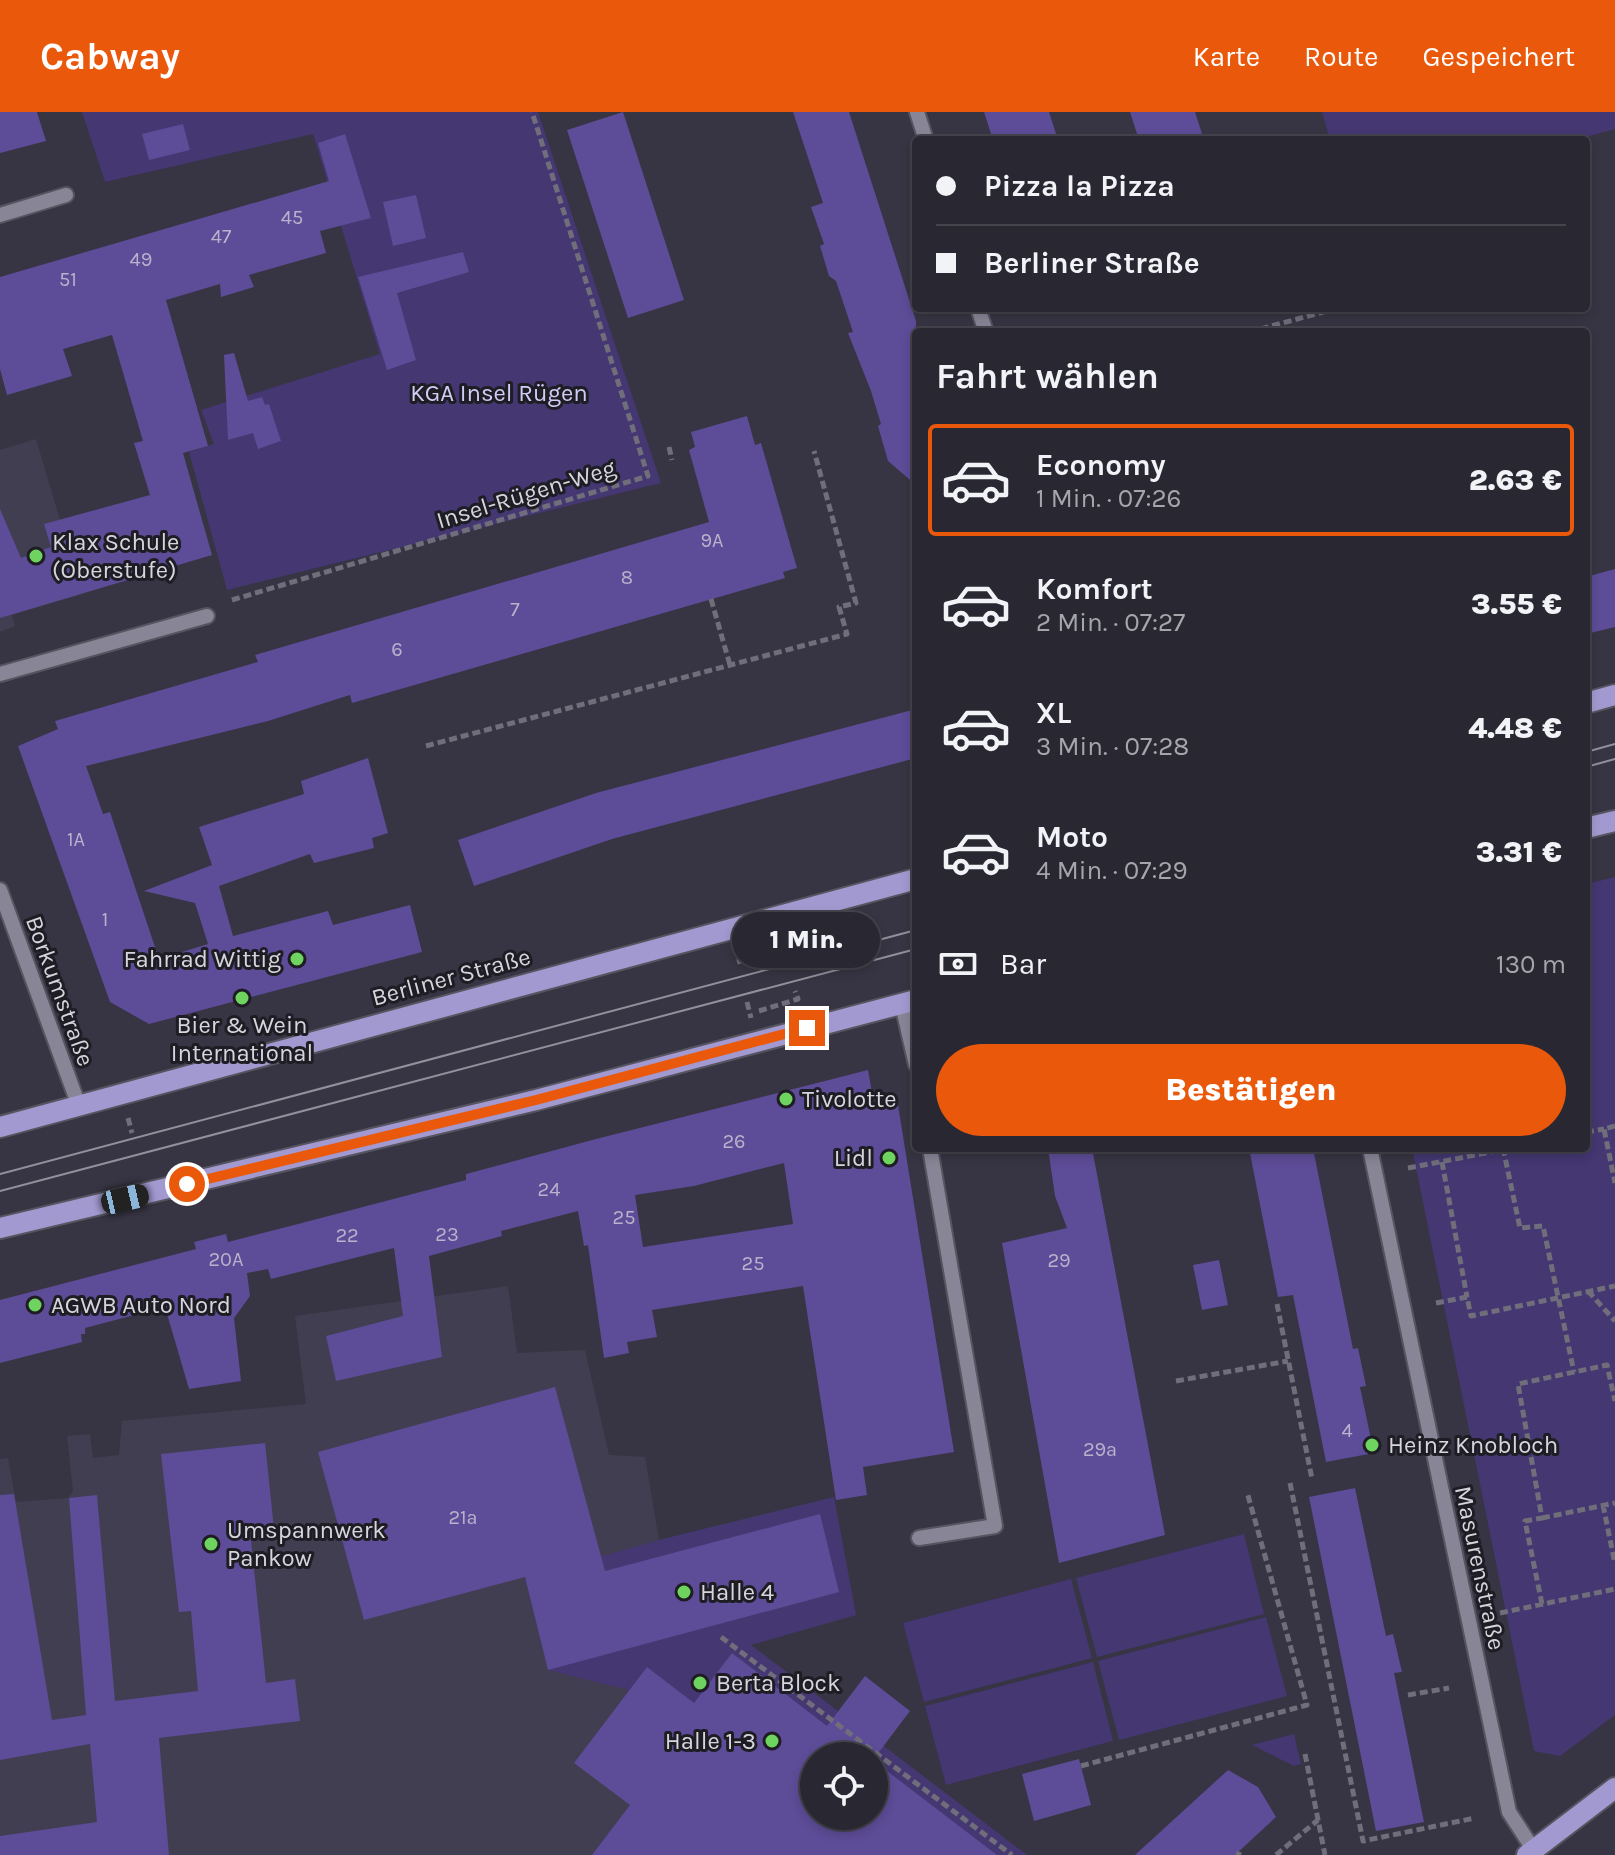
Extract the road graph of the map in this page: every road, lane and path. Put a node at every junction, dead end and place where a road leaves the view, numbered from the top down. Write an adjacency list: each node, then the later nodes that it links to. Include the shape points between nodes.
1 (532, 112): 12 (path, Insel-Rügen-Weg, via 648,476)
2 (917, 112): 3 (street)
3 (925, 136)
4 (66, 195): 5 (street)
5 (0, 215)
6 (1323, 312): 7 (path)
7 (1264, 328)
8 (669, 447): 10 (path)
9 (814, 451): 14 (path, via 856,603 839,607 847,634)
10 (672, 460)
11 (711, 599): 14 (path)
12 (232, 600)
13 (207, 616): 15 (street)
14 (730, 665): 18 (path)
15 (0, 674)
16 (1615, 695): 17 (main road)
17 (1590, 702)
18 (426, 746)
19 (1615, 821): 20 (main road)
20 (1590, 827)
21 (912, 880): 29 (main road, Berliner Straße)
22 (0, 890): 29 (street, Borkumstraße)
23 (787, 958): 24 (path, via 784,948)
24 (737, 962)
25 (795, 991): 27 (path, via 798,999)
26 (909, 1002): 28 (street); 41 (main road, via 536,1100)
27 (750, 1013)
28 (912, 1029)
29 (79, 1106): 31 (main road, Berliner Straße)
30 (1615, 1126): 32 (path)
31 (0, 1127)
32 (1604, 1129): 33 (path); 40 (path)
33 (1590, 1131)
34 (931, 1152): 60 (street, via 995,1526)
35 (1371, 1152): 73 (street, Masurenstraße, via 1509,1812)
36 (1490, 1152): 38 (path)
37 (1505, 1152): 45 (path, via 1520,1228 1543,1226)
38 (1442, 1162): 39 (path); 44 (path)
39 (1408, 1168)
40 (1615, 1183)
41 (0, 1228)
42 (1615, 1286): 43 (path)
43 (1588, 1291): 45 (path); 48 (path)
44 (1467, 1297): 45 (path, via 1471,1316); 46 (path)
45 (1559, 1297): 50 (path)
46 (1436, 1303)
47 (1277, 1304): 49 (path)
48 (1615, 1321)
49 (1288, 1361): 51 (path); 54 (path)
50 (1574, 1372): 52 (path, via 1607,1365); 59 (path, via 1518,1384)
51 (1176, 1381)
52 (1614, 1388): 53 (path)
53 (1615, 1401)
54 (1312, 1479)
55 (1290, 1483): 71 (path, via 1363,1841)
56 (1247, 1492): 69 (path, via 1307,1705)
57 (1615, 1503): 58 (path)
58 (1603, 1505): 59 (path); 61 (path)
59 (1542, 1518): 63 (path, via 1525,1521)
60 (919, 1538)
61 (1615, 1564)
62 (1615, 1589): 63 (path)
63 (1542, 1604): 64 (path)
64 (1500, 1613)
65 (721, 1637): 74 (path)
66 (1449, 1688): 67 (path)
67 (1408, 1695)
68 (1305, 1754): 72 (path)
69 (1081, 1766)
70 (1615, 1788): 73 (main road)
71 (1475, 1818)
72 (1318, 1820): 75 (path); 76 (path)
73 (1530, 1852)
74 (1009, 1854)
75 (1276, 1855)
76 (1325, 1855)

